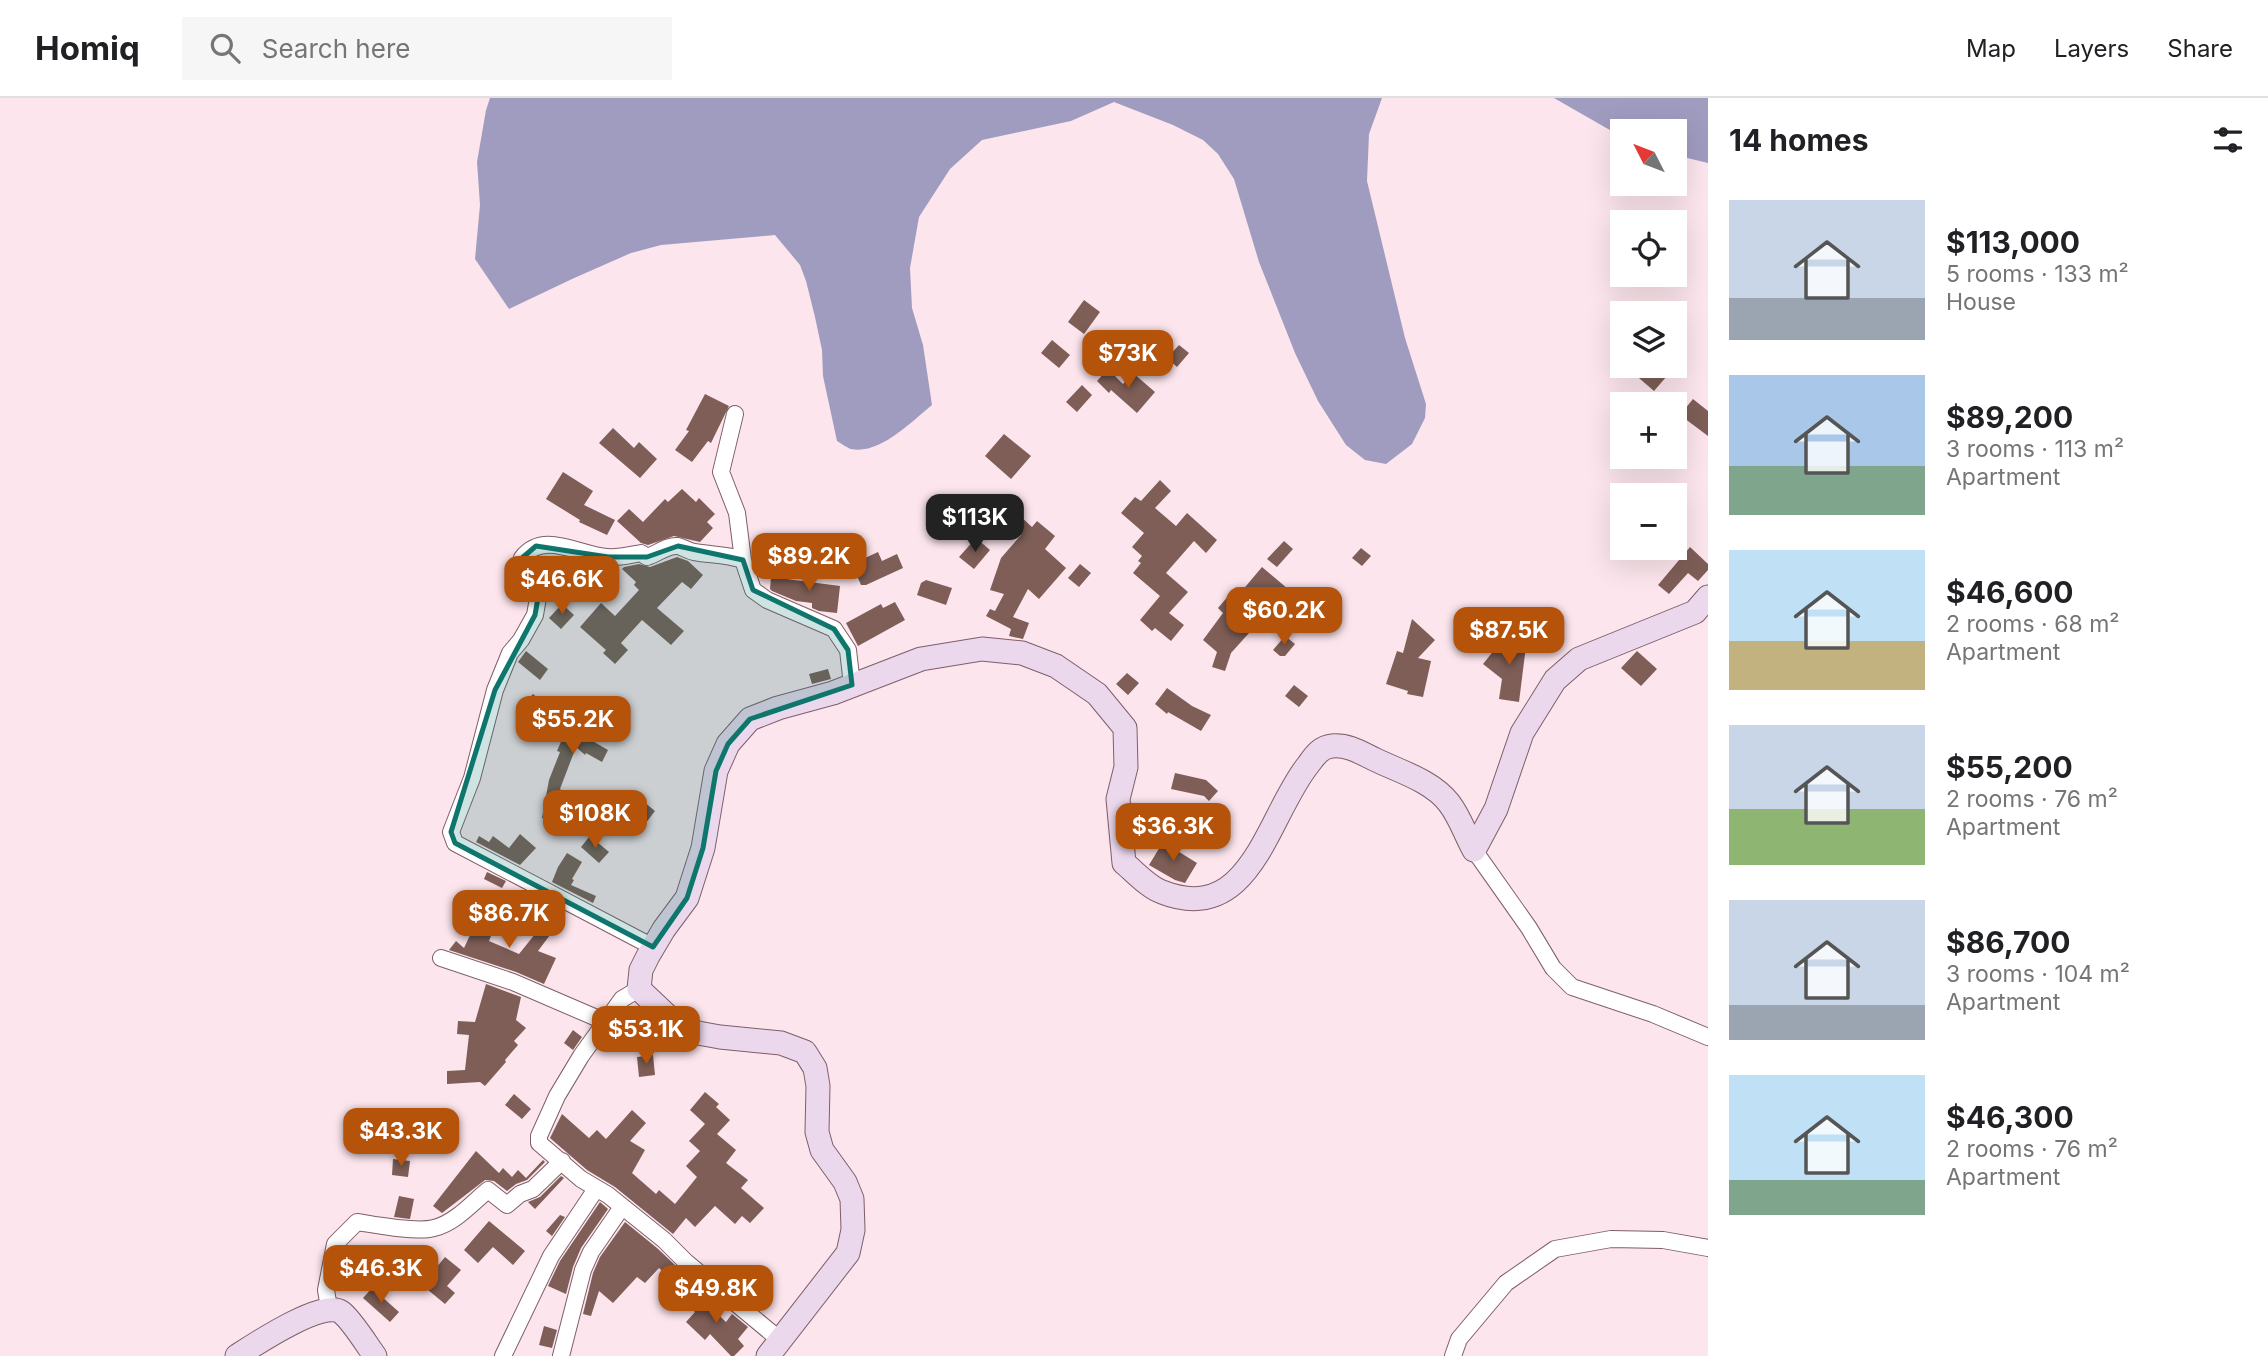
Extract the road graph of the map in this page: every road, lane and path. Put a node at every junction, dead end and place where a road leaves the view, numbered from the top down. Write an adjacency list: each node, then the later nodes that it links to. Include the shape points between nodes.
1 (735, 414): 2 (street, via 721,472 737,513)
2 (743, 560): 4 (street, via 754,590 767,600 834,629 848,650); 6 (street, via 678,546 647,556 608,557 549,545 526,553 522,558 539,593 535,615 510,653 495,690 472,778 451,832 455,843)
3 (1708, 597): 5 (street, via 1695,612 1579,659 1555,680 1522,733 1496,809)
4 (852, 685): 5 (street, via 921,659 982,649 1022,653 1056,666 1097,694 1125,728 1126,767 1118,799 1124,863 1160,891 1192,899 1224,892 1258,855 1298,778 1320,750 1332,746 1350,748 1432,787 1448,802); 6 (street, via 750,719 728,744 716,771 703,848 687,898)
5 (1474, 850): 10 (street, via 1553,968 1572,987)
6 (653, 947): 8 (street, via 641,970)
7 (441, 958): 9 (street, via 513,982)
8 (639, 989): 9 (street, via 622,999); 16 (street, via 676,1024 720,1037 781,1043 805,1052 816,1068 817,1132 822,1150 852,1199 853,1230 848,1253)
9 (606, 1022): 11 (street, via 557,1096 539,1136 539,1143)
10 (1708, 1037)
11 (562, 1161): 12 (street); 15 (street, via 533,1189 507,1205 488,1190 457,1217 433,1228 356,1222 335,1244 326,1290)
12 (596, 1189): 13 (street); 19 (street, via 551,1256)
13 (622, 1207): 16 (street); 20 (street, via 587,1261)
14 (1708, 1248): 21 (street, via 1663,1240 1611,1239 1555,1249 1506,1283 1459,1339)
15 (329, 1308): 17 (street); 18 (street, via 340,1311)
16 (774, 1348)
17 (237, 1356)
18 (375, 1356)
19 (503, 1356)
20 (561, 1356)
21 (1453, 1356)

